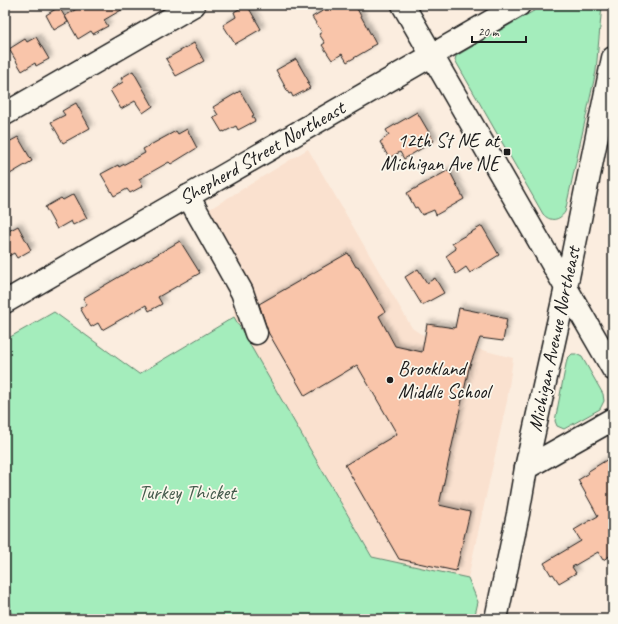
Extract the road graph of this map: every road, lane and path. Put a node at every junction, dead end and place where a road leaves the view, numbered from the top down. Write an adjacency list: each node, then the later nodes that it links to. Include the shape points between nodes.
1 (194, 5): 6 (street)
2 (403, 5): 4 (street)
3 (519, 5): 4 (street, Shepherd Street Northeast)
4 (432, 55): 7 (street, Shepherd Street Northeast); 8 (street)
5 (613, 58): 8 (street, Michigan Avenue Northeast)
6 (5, 114)
7 (188, 196): 9 (street, Shepherd Street Northeast); 10 (street, via 242,292)
8 (566, 287): 11 (street); 13 (street, Michigan Avenue Northeast)
9 (5, 302)
10 (256, 333)
11 (613, 369)
12 (613, 419): 13 (street)
13 (526, 468): 14 (street, Michigan Avenue Northeast)
14 (496, 619)

